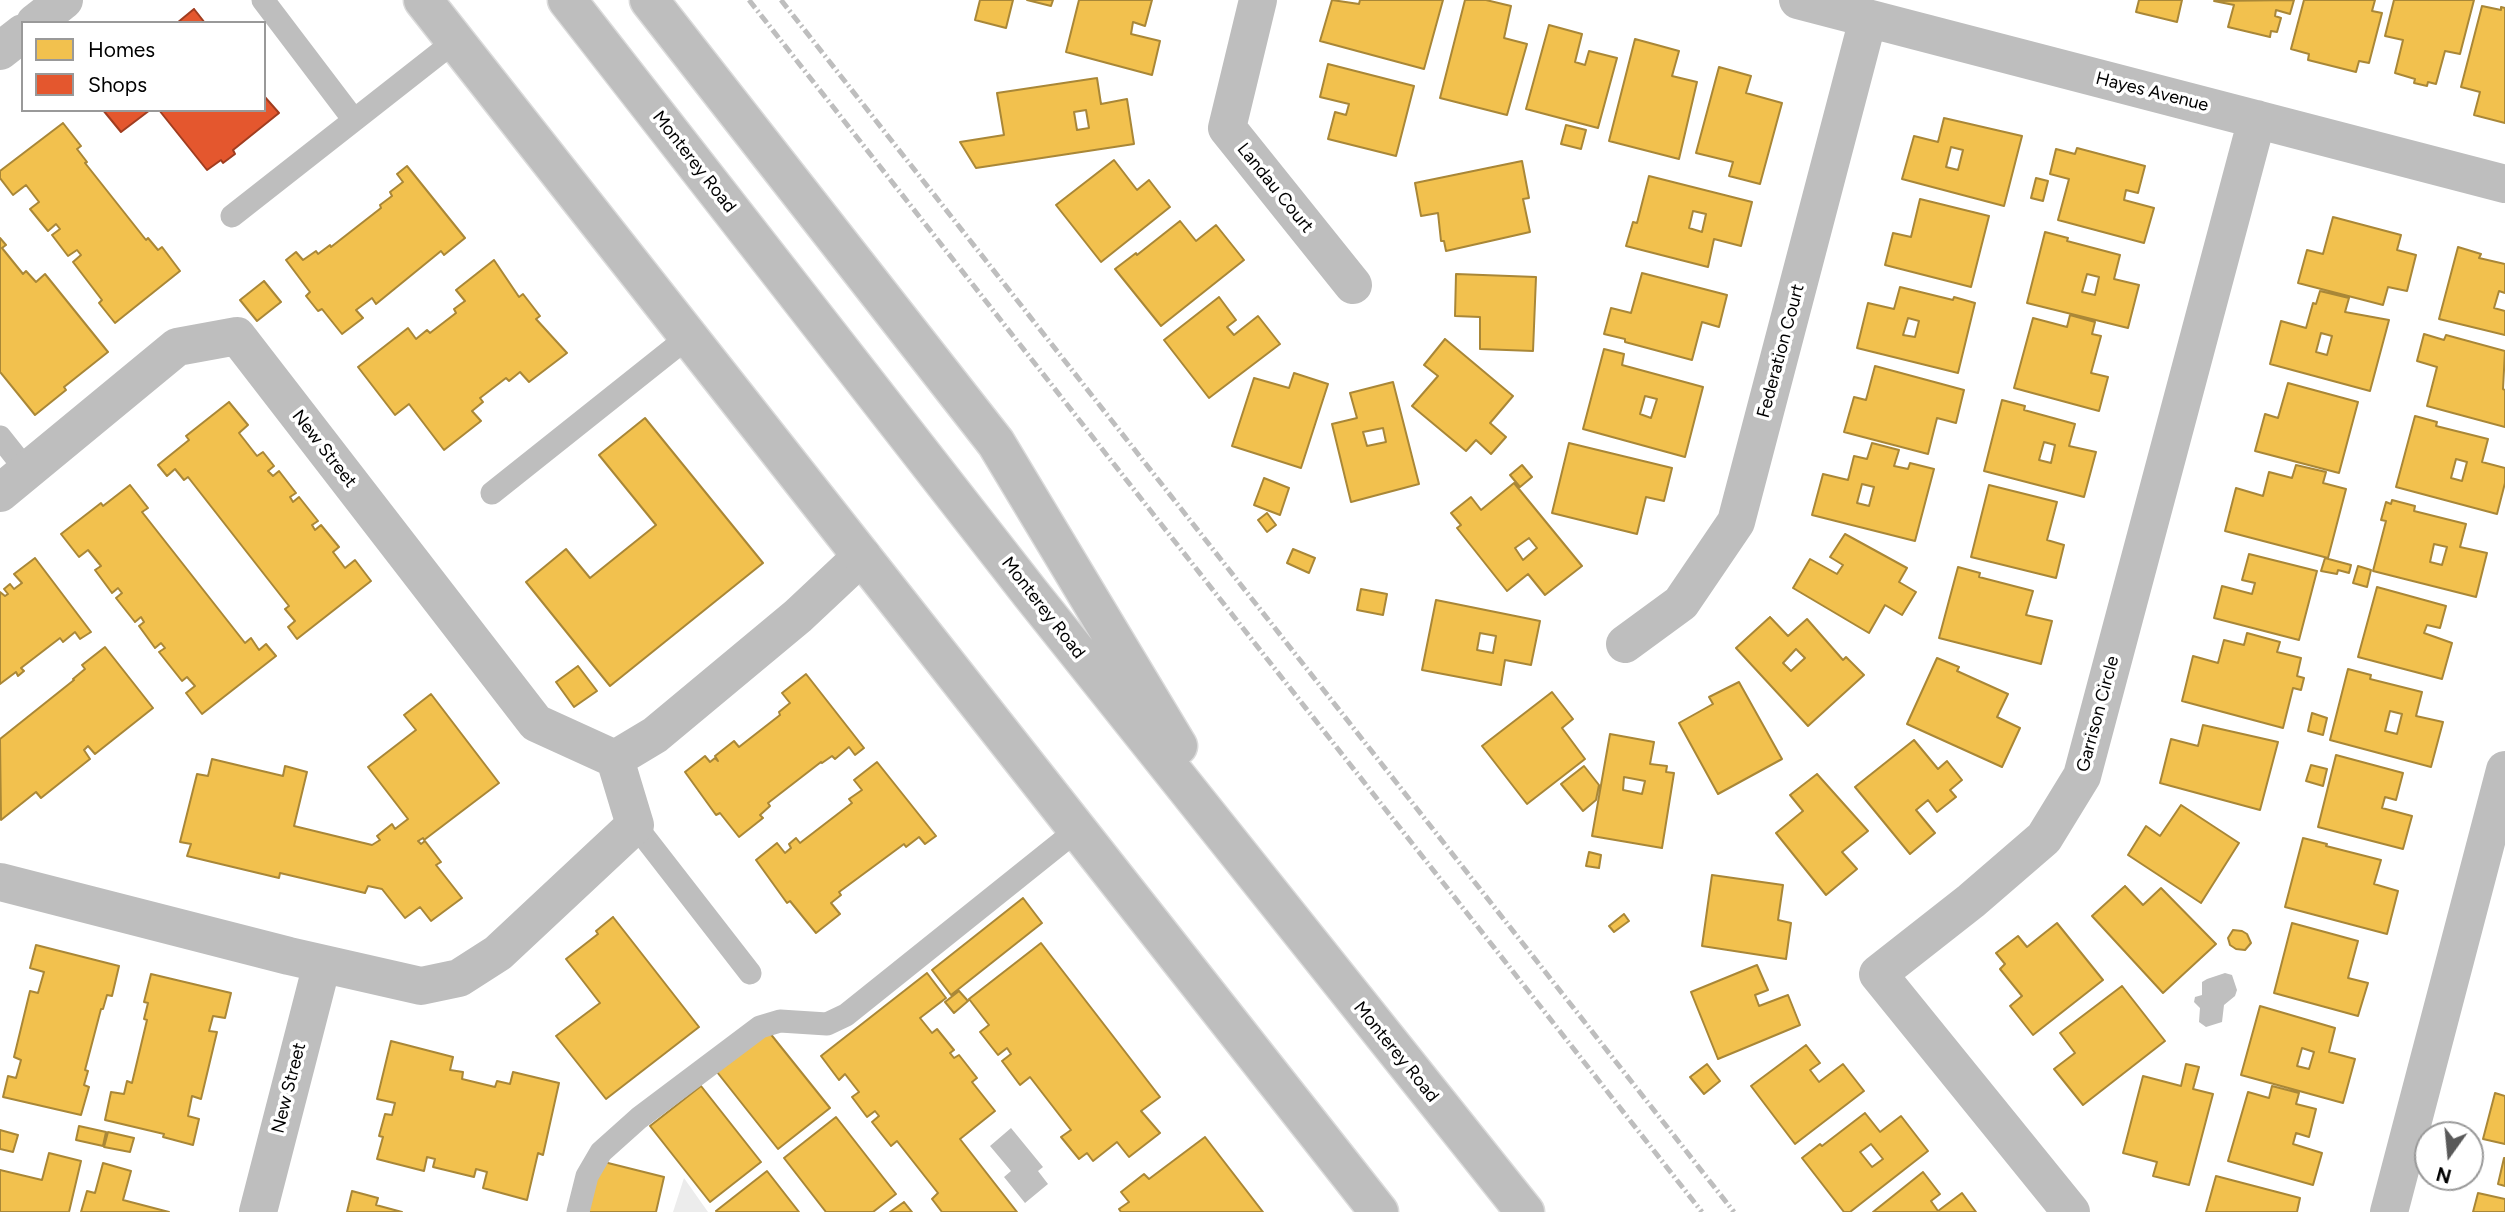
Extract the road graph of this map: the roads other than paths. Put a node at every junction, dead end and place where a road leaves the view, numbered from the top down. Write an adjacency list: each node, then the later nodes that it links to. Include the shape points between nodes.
1 (64, 0): 9 (street)
2 (263, 0): 14 (lane)
3 (423, 0): 11 (street)
4 (567, 0): 28 (street, Monterey Road)
5 (649, 0): 28 (street, via 996,443)
6 (1258, 0): 17 (street, Landau Court, via 1227,128)
7 (1798, 0): 8 (street, Hayes Avenue)
8 (1868, 19): 13 (street, Hayes Avenue); 23 (street, Federation Court, via 1736,522 1681,603)
9 (38, 21)
10 (21, 35): 12 (street)
11 (455, 41): 14 (lane); 18 (street)
12 (0, 51)
13 (2257, 119): 15 (street, Hayes Avenue); 36 (street, Garrison Circle, via 2082,776 2043,838 1878,974)
14 (354, 120): 16 (lane)
15 (2505, 184)
16 (232, 216)
17 (1353, 285)
18 (688, 337): 21 (lane); 22 (street)
19 (0, 437): 20 (lane)
20 (14, 482): 24 (street, New Street, via 177,347 237,336 536,723)
21 (492, 493)
22 (862, 556): 24 (street, via 798,616 663,728); 27 (street)
23 (1625, 644)
24 (615, 759): 26 (street)
25 (2505, 771): 37 (street)
26 (635, 825): 30 (street, via 498,953 459,978 421,986); 31 (lane)
27 (1077, 830): 33 (lane, via 846,1016 827,1024 780,1021 760,1027 639,1118 601,1152 587,1176); 34 (street)
28 (1259, 880): 35 (street, Monterey Road)
29 (0, 882): 30 (street)
30 (322, 964): 32 (street, New Street)
31 (750, 973)
32 (258, 1212)
33 (578, 1212)
34 (1378, 1212)
35 (1525, 1212)
36 (2071, 1212)
37 (2389, 1212)

